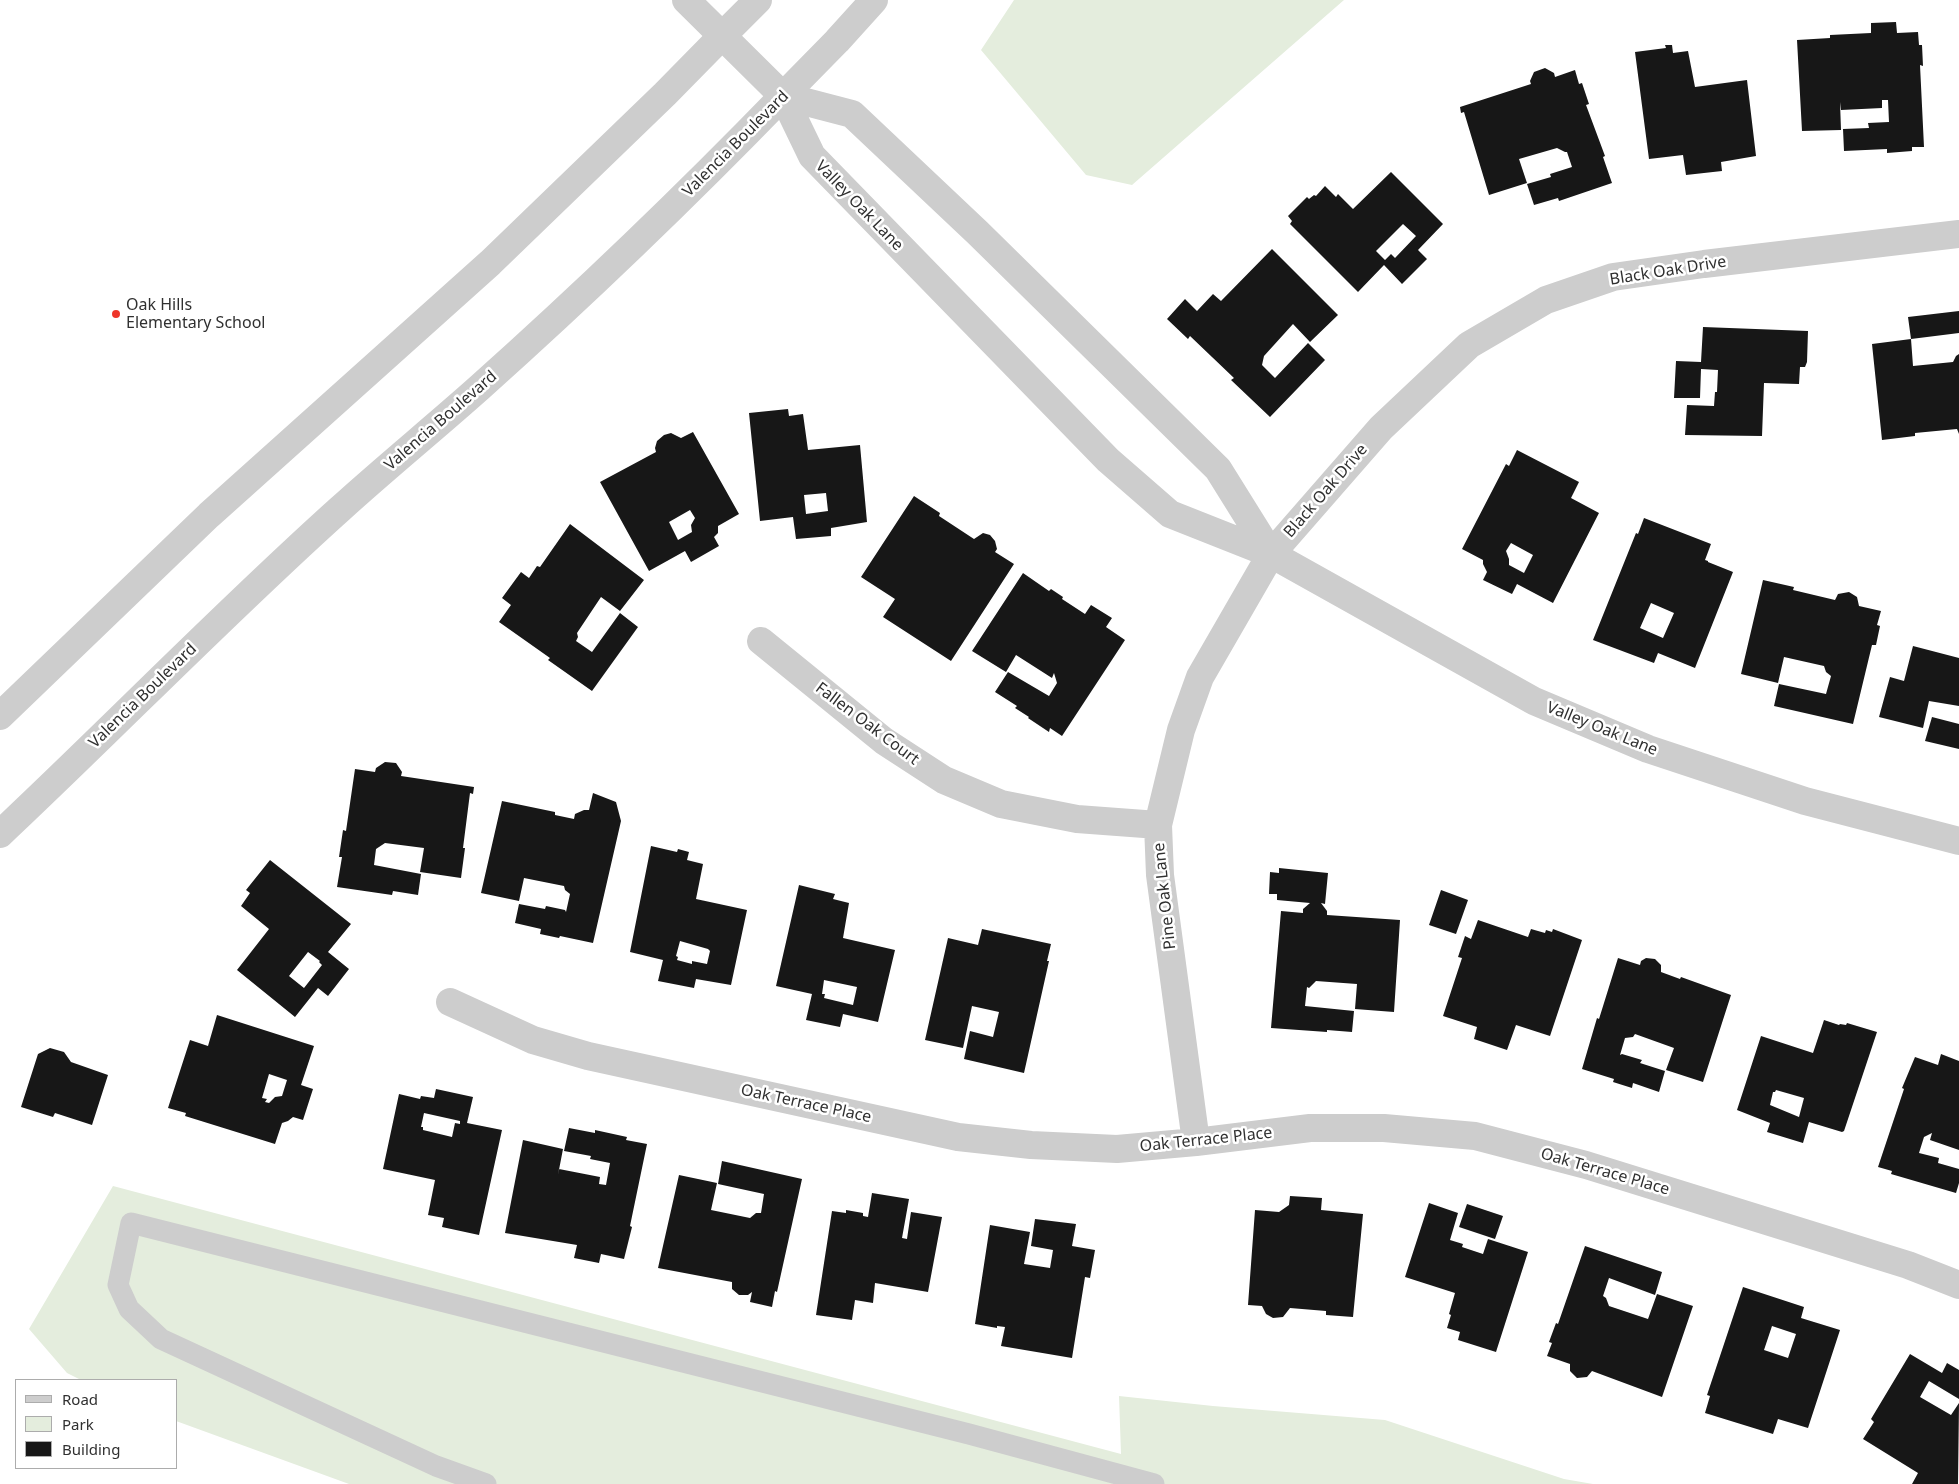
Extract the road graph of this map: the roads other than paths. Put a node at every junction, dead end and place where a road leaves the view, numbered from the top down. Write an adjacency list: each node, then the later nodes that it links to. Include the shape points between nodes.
1 (686, 0): 4 (street)
2 (758, 0): 4 (street)
3 (874, 0): 5 (street, Valencia Boulevard)
4 (722, 36): 5 (street); 9 (street, via 490,263 209,515)
5 (783, 96): 7 (street, Valley Oak Lane, via 852,114 1218,469); 7 (street, Valley Oak Lane, via 812,156 1108,460 1170,514); 11 (street, Valencia Boulevard, via 599,277 216,624)
6 (1959, 234): 7 (street, Black Oak Drive, via 1613,277 1546,300 1469,345 1381,428)
7 (1271, 554): 10 (street, Pine Oak Lane, via 1200,677 1181,730); 12 (street, Valley Oak Lane, via 1534,702 1648,749 1805,800)
8 (760, 641): 10 (street, Fallen Oak Court, via 884,741 944,780 1001,804 1077,819)
9 (0, 716)
10 (1158, 824): 14 (street, Pine Oak Lane, via 1160,874)
11 (0, 834)
12 (1959, 841)
13 (450, 1002): 14 (street, Oak Terrace Place, via 533,1040 588,1056 958,1137 1117,1149)
14 (1196, 1142): 15 (street, Oak Terrace Place, via 1310,1128 1384,1128 1475,1136 1596,1168 1908,1265)
15 (1959, 1285)
16 (486, 1484): 17 (lane, via 436,1466 161,1339 129,1309 118,1286 131,1223)
17 (1154, 1484)

